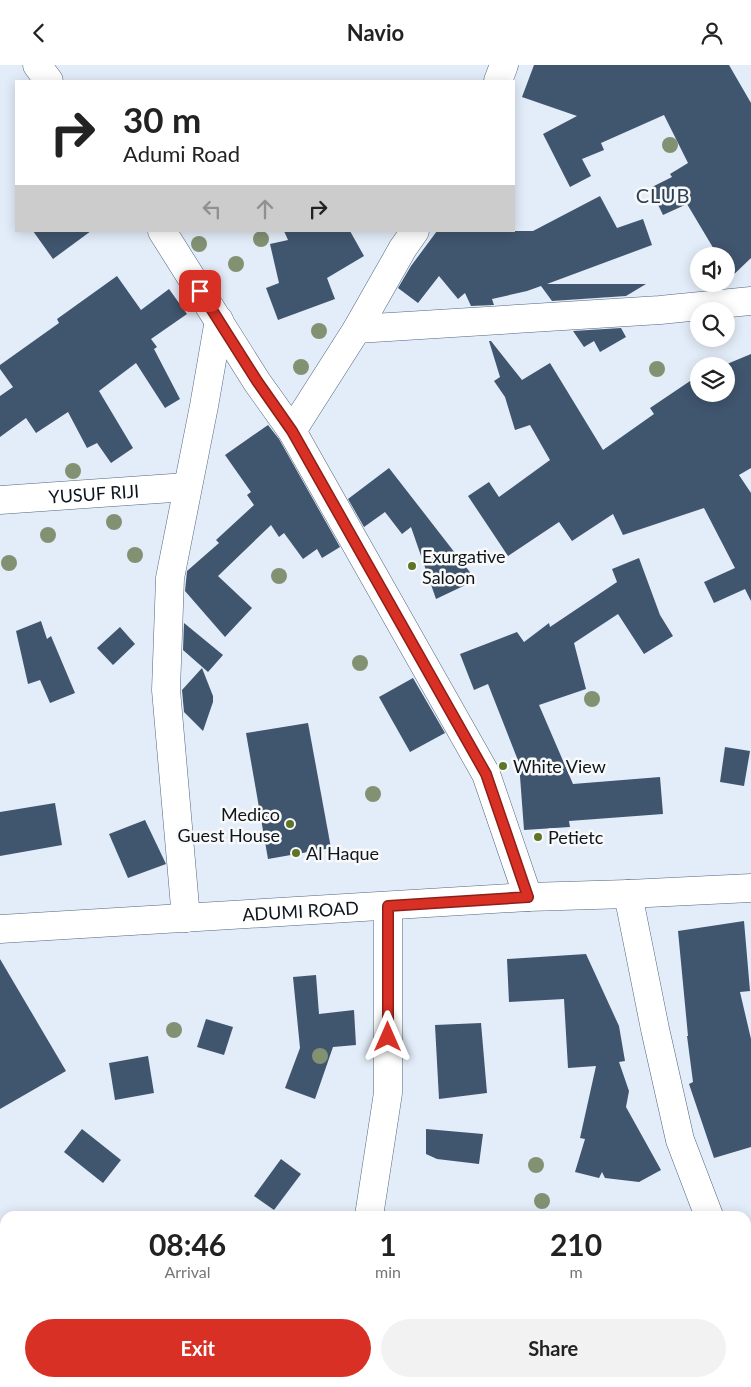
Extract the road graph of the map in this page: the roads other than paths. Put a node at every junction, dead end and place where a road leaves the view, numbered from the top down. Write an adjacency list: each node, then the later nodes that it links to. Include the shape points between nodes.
1 (37, 65): 3 (street)
2 (504, 65): 4 (street)
3 (48, 80)
4 (498, 80)
5 (163, 232): 8 (street)
6 (413, 232): 9 (street)
7 (751, 301): 9 (street, via 660,310)
8 (219, 320): 10 (street); 11 (street)
9 (357, 329): 10 (street)
10 (292, 431): 15 (street, via 486,774)
11 (187, 487): 12 (street, YUSUF RIJI); 17 (street, via 170,578 166,690)
12 (0, 500)
13 (751, 887): 14 (street, ADUMI ROAD)
14 (628, 895): 15 (street, ADUMI ROAD); 20 (street, via 680,1139)
15 (528, 897): 16 (street, ADUMI ROAD)
16 (388, 906): 17 (street, ADUMI ROAD); 19 (street, via 388,1093)
17 (186, 918): 18 (street, ADUMI ROAD)
18 (0, 929)
19 (370, 1211)
20 (707, 1211)

